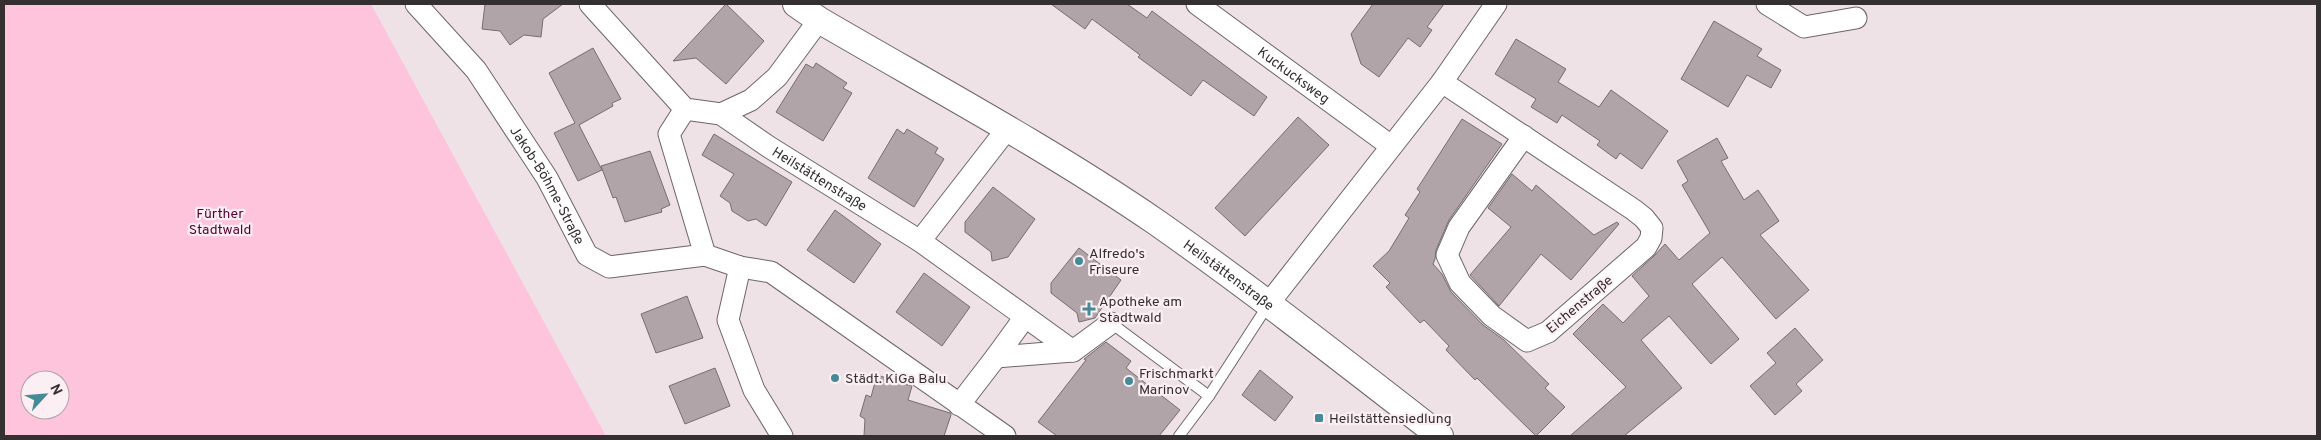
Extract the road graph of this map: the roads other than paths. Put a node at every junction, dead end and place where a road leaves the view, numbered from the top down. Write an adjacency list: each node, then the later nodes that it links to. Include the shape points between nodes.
1 (416, 4): 16 (street, Jakob-Böhme-Straße, via 476,70 547,178 587,255 609,267)
2 (590, 4): 10 (street)
3 (796, 4): 8 (street, Heilstättenstraße)
4 (1197, 4): 14 (street, Kuckucksweg)
5 (1496, 4): 9 (street)
6 (1767, 4): 7 (street, via 1804,27)
7 (1856, 18)
8 (819, 20): 11 (street, via 777,77 751,100); 12 (street, Heilstättenstraße)
9 (1442, 82): 13 (street, Eichenstraße); 14 (street)
10 (685, 109): 11 (street, Heilstättenstraße); 16 (street, via 668,134)
11 (721, 114): 15 (street, Heilstättenstraße)
12 (1007, 129): 15 (street); 18 (street, Heilstättenstraße, via 1155,221)
13 (1524, 136): 13 (street, Eichenstraße, via 1460,227 1448,255 1460,283 1492,316 1527,341 1548,332 1646,247 1652,228 1634,210)
14 (1391, 146): 18 (street)
15 (920, 241): 19 (street, Heilstättenstraße)
16 (705, 255): 17 (street, Jakob-Böhme-Straße)
17 (740, 267): 24 (street, Jakob-Böhme-Straße, via 771,272); 25 (street, via 728,320 754,390)
18 (1270, 303): 23 (lane); 28 (street, Heilstättenstraße)
19 (1025, 317): 21 (street, Heilstättenstraße); 22 (street)
20 (1111, 323): 21 (street); 23 (lane)
21 (1072, 351): 22 (street)
22 (996, 358): 24 (street)
23 (1209, 396): 27 (lane)
24 (959, 405): 26 (street, Jakob-Böhme-Straße)
25 (782, 436)
26 (1005, 436)
27 (1179, 436)
28 (1440, 436)

